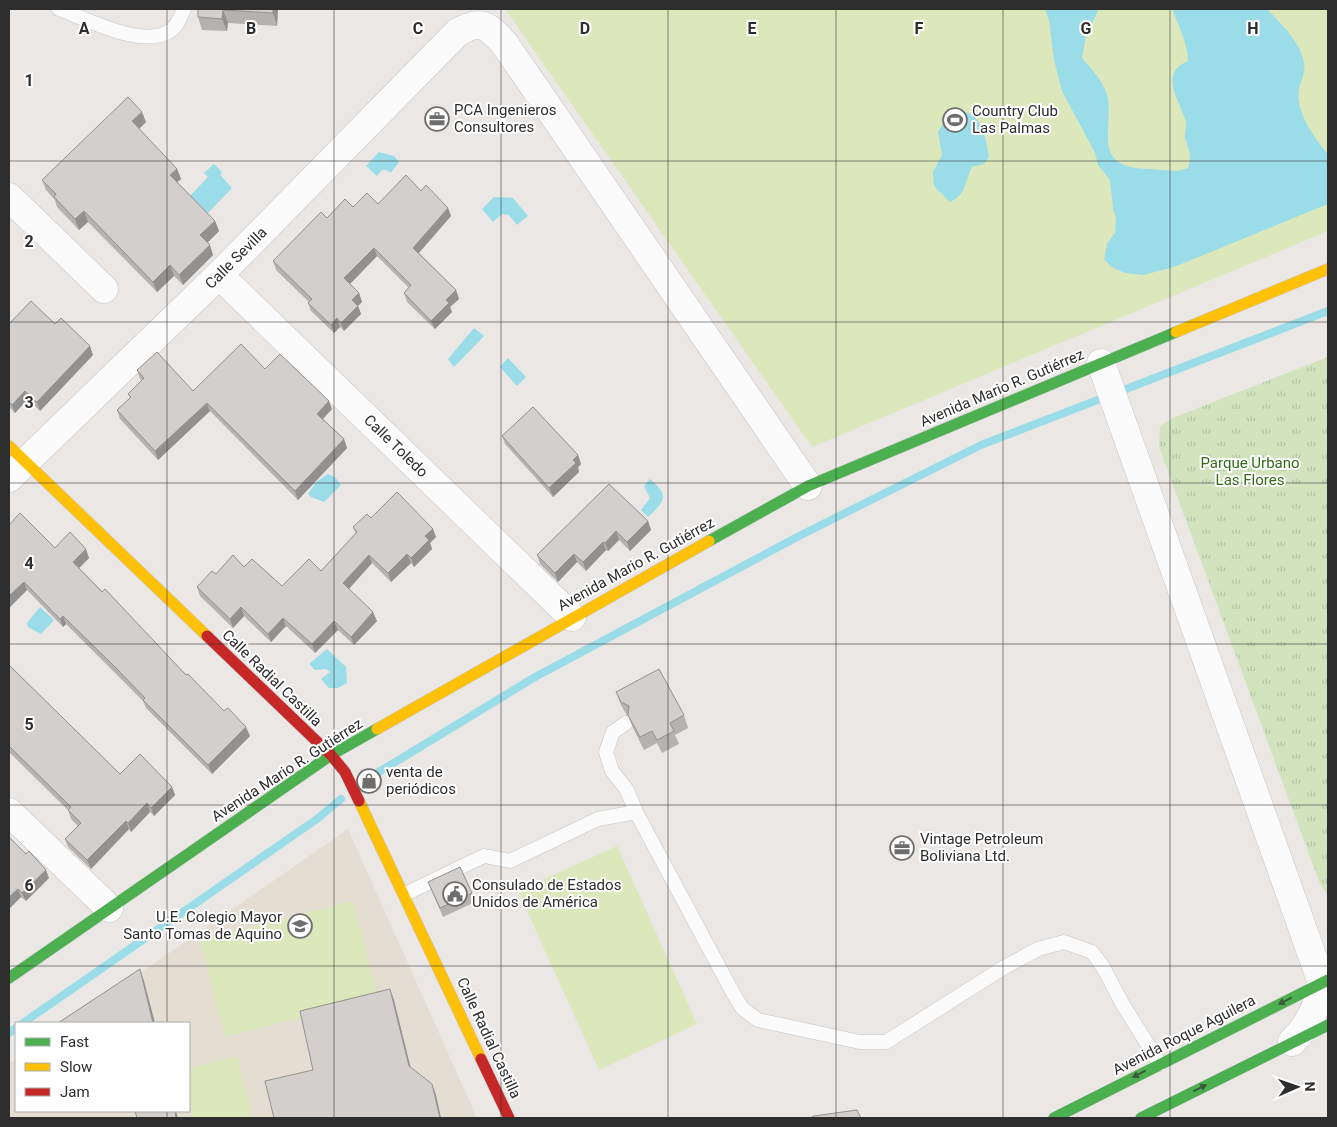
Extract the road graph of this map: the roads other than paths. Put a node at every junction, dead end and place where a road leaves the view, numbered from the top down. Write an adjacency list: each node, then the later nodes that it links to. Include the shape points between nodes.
1 (59, 9): 2 (lane, via 130,35 150,37 170,31)
2 (184, 9)
3 (9, 198): 6 (street)
4 (1328, 269): 7 (street, Avenida Mario R. Gutiérrez)
5 (219, 276): 8 (street, Calle Sevilla); 9 (street, Calle Sevilla, via 458,32 472,24 484,25 504,43); 10 (street, Calle Toledo)
6 (104, 289)
7 (1104, 371): 9 (street, Avenida Mario R. Gutiérrez); 18 (street)
8 (14, 462): 12 (street, Calle Radial Castilla)
9 (808, 486): 10 (street, Avenida Mario R. Gutiérrez)
10 (572, 617): 12 (street, Avenida Mario R. Gutiérrez)
11 (626, 723): 14 (lane, via 613,732 606,752 612,770 627,790)
12 (331, 755): 15 (street, Calle Radial Castilla, via 361,801); 16 (street, Avenida Mario R. Gutiérrez)
13 (9, 812): 16 (street)
14 (636, 812): 15 (lane, via 598,819 510,861 484,856); 21 (lane, via 733,993 742,1008 758,1020 860,1042 886,1042 1003,968 1038,949 1064,942 1092,952)
15 (404, 894): 22 (street, Calle Radial Castilla)
16 (109, 908): 17 (street, Avenida Mario R. Gutiérrez)
17 (9, 978)
18 (1326, 983): 20 (street, via 1312,1016); 21 (street, Avenida Roque Aguilera, one-way to 21)
19 (1328, 1024): 20 (street)
20 (1292, 1042): 24 (street, one-way to 20)
21 (1160, 1064): 23 (street, Avenida Roque Aguilera, one-way to 23)
22 (509, 1118)
23 (1054, 1118)
24 (1141, 1118)

